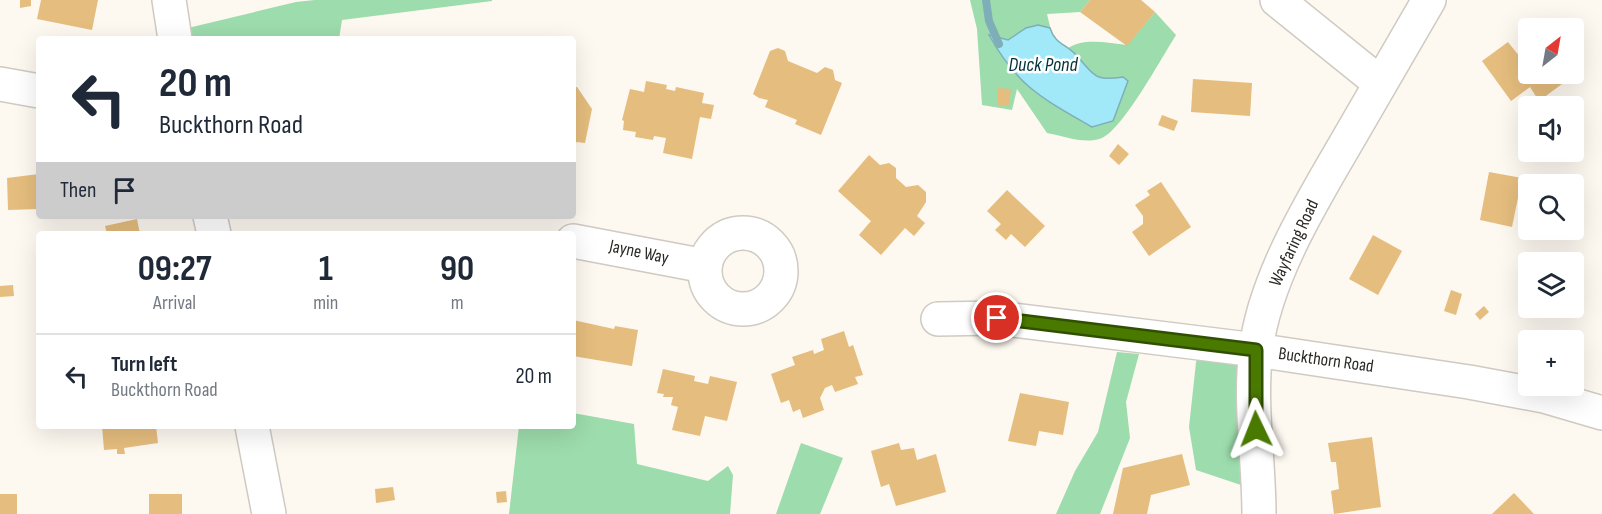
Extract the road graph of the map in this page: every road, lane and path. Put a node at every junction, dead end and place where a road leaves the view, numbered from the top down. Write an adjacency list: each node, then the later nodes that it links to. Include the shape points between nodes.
1 (169, 0): 4 (street)
2 (1277, 0): 5 (street)
3 (1429, 0): 5 (street, Wayfaring Road)
4 (175, 36)
5 (1380, 83): 11 (street, Wayfaring Road, via 1302,222 1276,281)
6 (0, 84): 7 (street)
7 (36, 90)
8 (576, 242): 9 (street, Jayne Way)
9 (705, 266)
10 (938, 319): 11 (street, Buckthorn Road, via 997,318)
11 (1256, 350): 12 (street, Buckthorn Road, via 1469,382 1544,396); 15 (street, Wayfaring Road)
12 (1602, 413)
13 (253, 429): 14 (street)
14 (270, 514)
15 (1259, 514)

